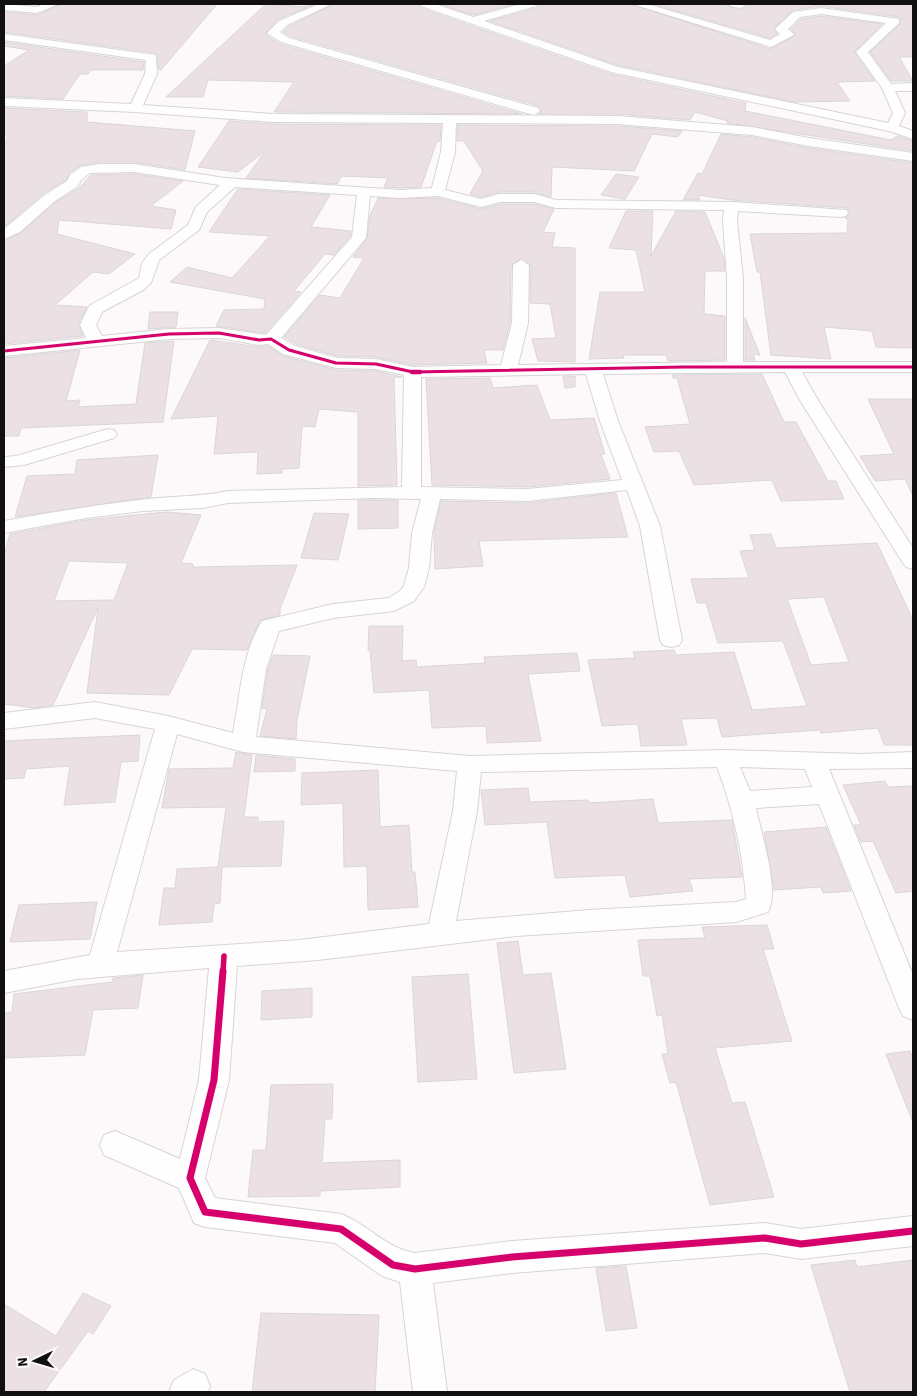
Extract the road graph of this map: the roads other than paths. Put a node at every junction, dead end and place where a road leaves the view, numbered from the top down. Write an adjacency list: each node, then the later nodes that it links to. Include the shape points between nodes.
1 (54, 4): 7 (street, via 37,10)
2 (327, 4): 14 (street, via 283,23 273,33 285,40)
3 (425, 4): 8 (street)
4 (532, 4): 8 (street)
5 (636, 4): 6 (street)
6 (652, 6): 11 (street, via 771,44 788,34 781,28 798,14 821,11 895,21 862,52)
7 (4, 7)
8 (471, 21): 16 (street, via 615,70)
9 (4, 37): 13 (street, via 152,58 151,74)
10 (913, 87): 11 (street)
11 (888, 88): 16 (street, via 899,113)
12 (4, 102): 13 (street)
13 (135, 108): 15 (street, via 273,118)
14 (556, 118): 15 (street); 18 (street, via 752,131)
15 (450, 119): 21 (street, via 448,152)
16 (892, 128): 17 (street)
17 (913, 135)
18 (913, 157)
19 (232, 182): 20 (street); 24 (street, via 134,168 86,170); 27 (street, via 201,210 194,227 154,257 142,284 95,309 88,325)
20 (364, 192): 21 (street); 26 (street, via 359,238)
21 (438, 192): 22 (street, via 481,203 500,198 525,198 556,204)
22 (732, 206): 23 (street); 29 (street)
23 (841, 213)
24 (4, 235)
25 (521, 265): 33 (street, via 520,323)
26 (271, 339): 27 (street, via 219,333); 34 (street, via 289,350 336,363 376,364)
27 (96, 341): 28 (street)
28 (4, 352)
29 (735, 367): 30 (street); 32 (street)
30 (791, 367): 31 (street); 40 (street)
31 (913, 367)
32 (593, 368): 33 (street); 37 (street, via 609,421)
33 (509, 369): 34 (street)
34 (413, 372): 38 (street)
35 (108, 434): 36 (street)
36 (4, 462)
37 (634, 484): 38 (street, via 527,495); 41 (street, via 650,526)
38 (422, 492): 39 (street, via 228,497 86,512); 44 (street, via 422,533 414,587 394,604 334,611 270,626 255,670)
39 (4, 527)
40 (913, 563)
41 (671, 640)
42 (4, 721): 43 (street, via 95,710)
43 (168, 724): 44 (street); 53 (street)
44 (243, 744): 48 (street)
45 (725, 758): 46 (street); 48 (street); 50 (street)
46 (813, 760): 47 (street); 49 (street)
47 (913, 760)
48 (470, 764): 51 (street, via 465,811)
49 (828, 795): 50 (street); 55 (street)
50 (742, 800): 51 (street, via 757,874 759,905 736,912 565,921)
51 (440, 933): 52 (street, via 301,951)
52 (224, 956): 53 (street); 57 (street, via 214,1080)
53 (101, 963): 54 (street, via 40,972)
54 (4, 982)
55 (913, 1008)
56 (115, 1145): 57 (street)
57 (190, 1178): 59 (street, via 205,1212 341,1229 393,1265)
58 (913, 1231): 59 (street, via 800,1244 764,1238 512,1257)
59 (416, 1269): 60 (street)
60 (430, 1392)

